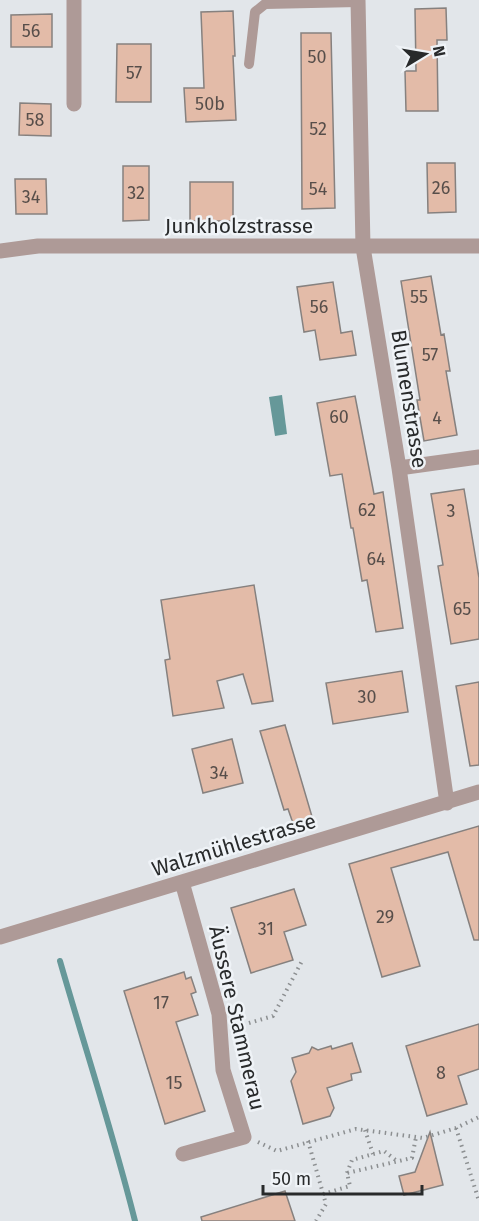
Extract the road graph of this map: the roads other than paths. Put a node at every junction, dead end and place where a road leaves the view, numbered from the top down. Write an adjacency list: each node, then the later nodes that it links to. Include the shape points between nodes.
1 (74, 0): 4 (street)
2 (358, 1): 3 (lane, via 265,4 255,12); 6 (street, Blumenstrasse)
3 (249, 64)
4 (74, 104)
5 (479, 246): 6 (street, Junkholzstrasse)
6 (363, 247): 7 (street, Junkholzstrasse, via 38,246); 9 (street, Blumenstrasse)
7 (0, 251)
8 (479, 456): 9 (street)
9 (399, 468): 11 (street, Blumenstrasse)
10 (479, 792): 11 (street, Walzmühlestrasse)
11 (447, 803): 12 (street, Walzmühlestrasse)
12 (182, 882): 13 (street, Walzmühlestrasse); 14 (street, Äussere Stammerau, via 219,1014 223,1070 244,1137)
13 (1, 934)
14 (183, 1154)

